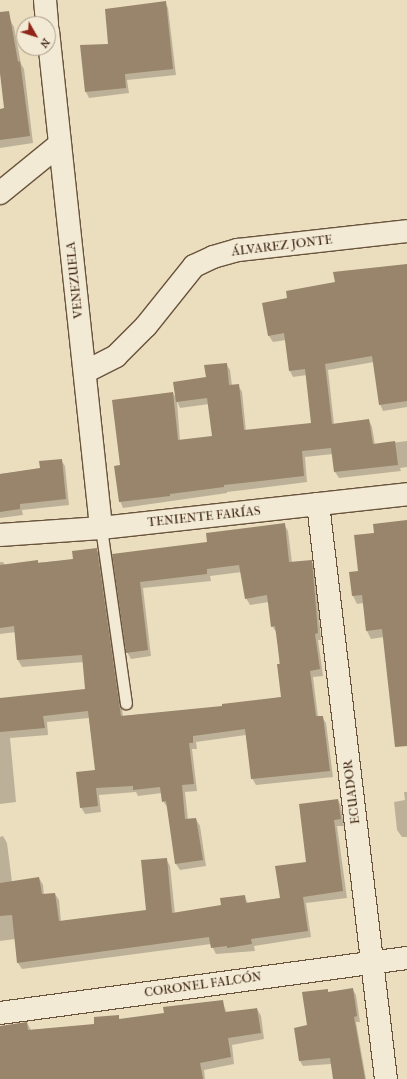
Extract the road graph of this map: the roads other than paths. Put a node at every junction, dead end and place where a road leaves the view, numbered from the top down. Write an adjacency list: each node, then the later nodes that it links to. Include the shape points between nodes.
1 (45, 0): 2 (street)
2 (46, 16)
3 (51, 56): 4 (street, VENEZUELA)
4 (60, 144): 5 (street); 7 (street, VENEZUELA)
5 (0, 193)
6 (407, 232): 7 (street, ÁLVAREZ JONTE, via 238,250 213,257 194,266 146,326 116,356)
7 (85, 372): 10 (street, VENEZUELA)
8 (407, 494): 9 (street, TENIENTE FARÍAS)
9 (318, 504): 10 (street, TENIENTE FARÍAS); 14 (street, ECUADOR)
10 (102, 528): 11 (street, TENIENTE FARÍAS); 12 (lane)
11 (0, 535)
12 (126, 703)
13 (407, 958): 14 (street, CORONEL FALCÓN)
14 (372, 962): 15 (street, CORONEL FALCÓN); 16 (street, ECUADOR)
15 (0, 1013)
16 (386, 1079)

